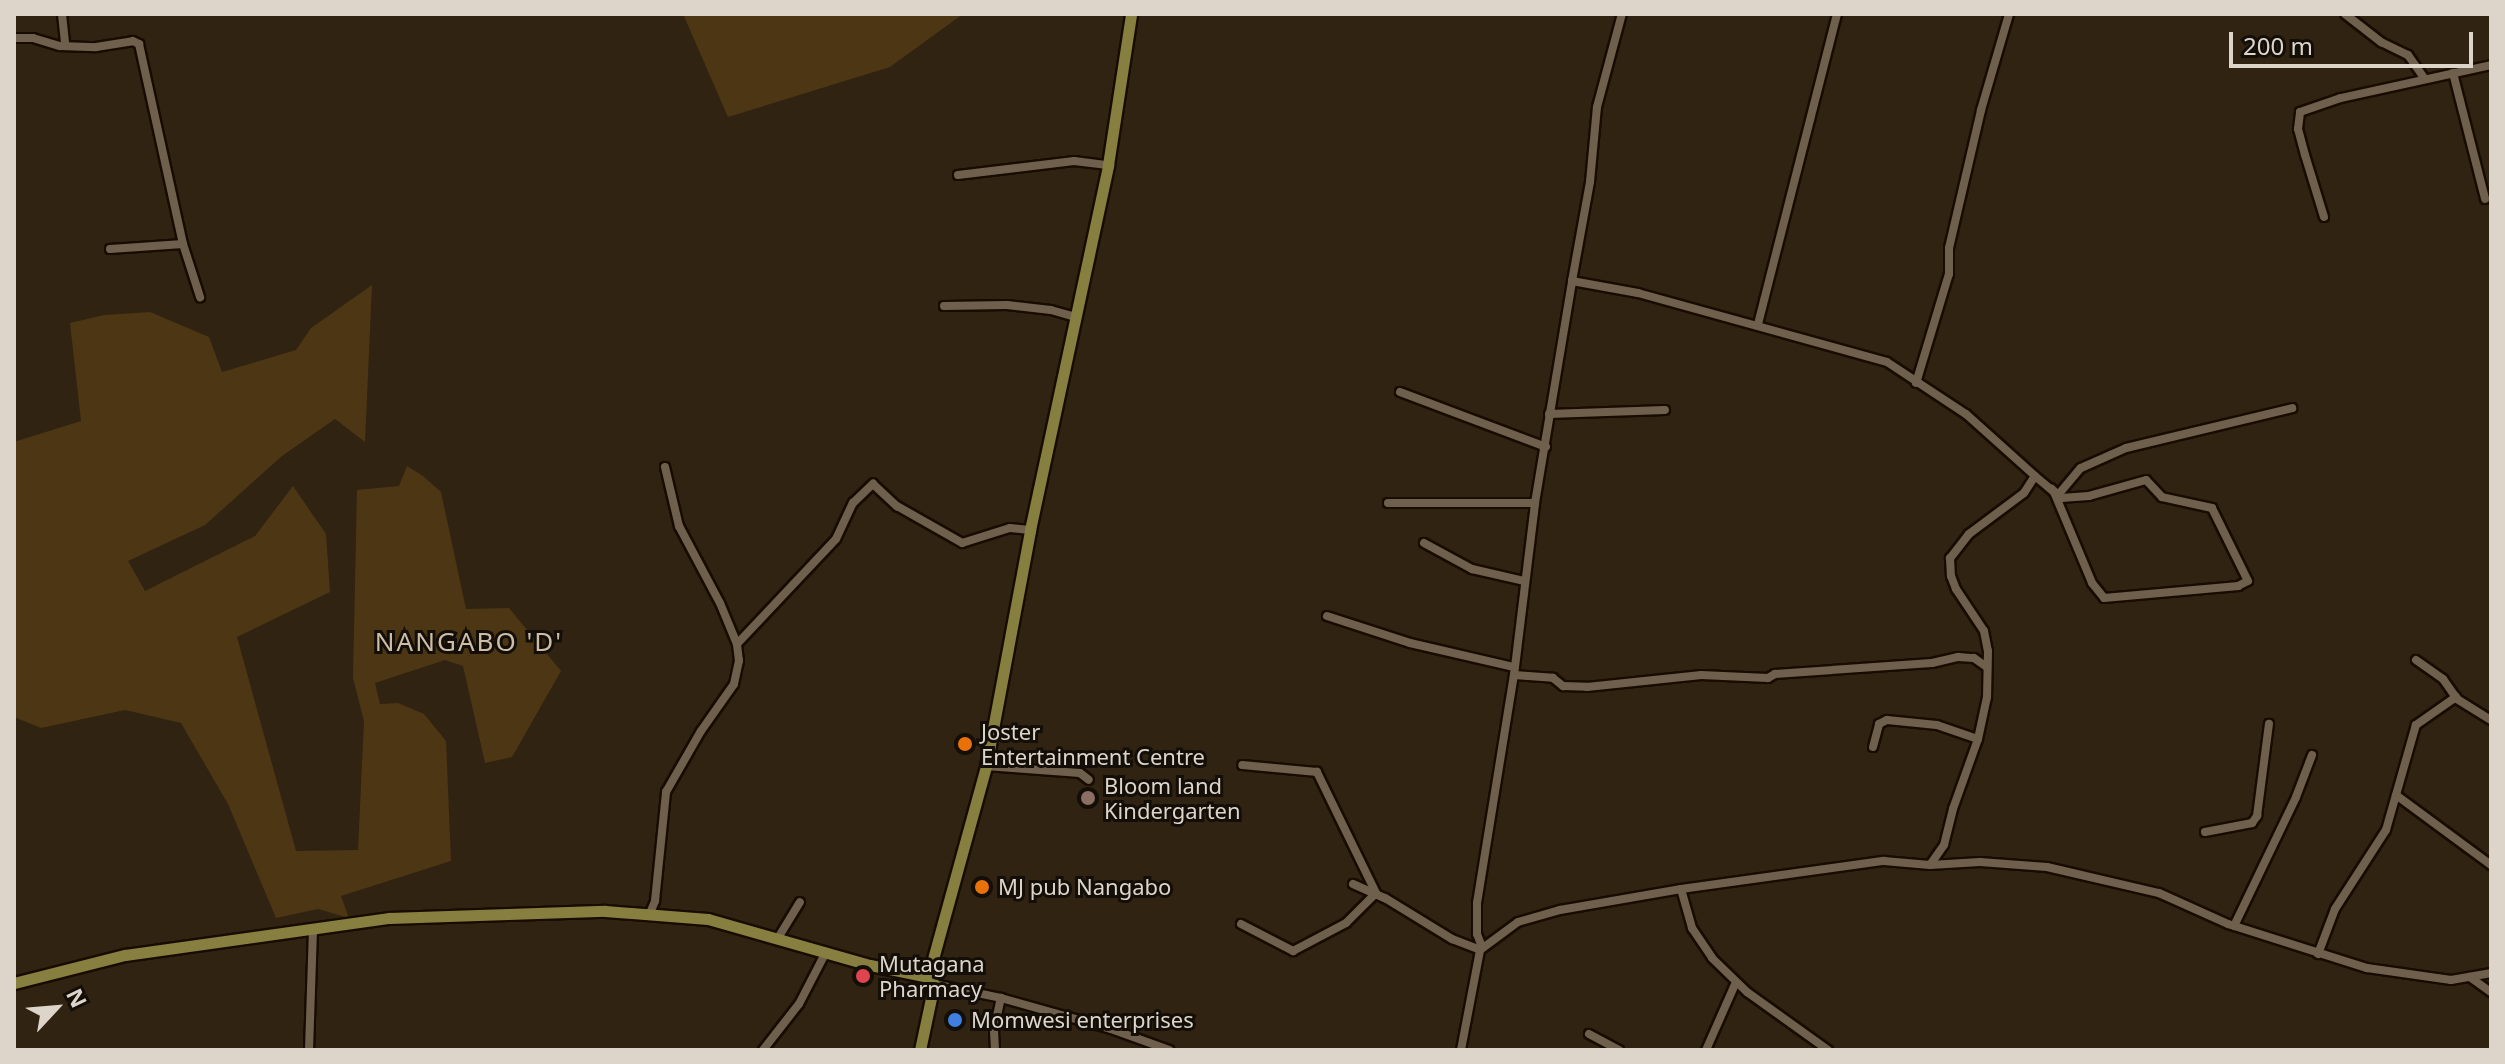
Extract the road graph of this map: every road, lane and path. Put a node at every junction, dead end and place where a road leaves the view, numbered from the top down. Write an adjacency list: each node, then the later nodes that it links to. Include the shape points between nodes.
1 (62, 14): 8 (street)
2 (1131, 14): 12 (street)
3 (1622, 14): 18 (street, via 1597,107)
4 (1837, 14): 22 (street)
5 (2009, 14): 23 (street, via 1949,248 1949,274)
6 (2345, 14): 11 (street, via 2408,55)
7 (14, 38): 8 (street)
8 (65, 45): 16 (street, via 139,44)
9 (2491, 65): 10 (street)
10 (2453, 73): 11 (street); 14 (street)
11 (2425, 79): 15 (street, via 2300,112 2301,142)
12 (1108, 165): 13 (street, via 1074,161); 21 (street)
13 (958, 175)
14 (2485, 199)
15 (2324, 217)
16 (183, 244): 17 (street); 19 (street)
17 (110, 249)
18 (1572, 281): 22 (street); 27 (street)
19 (200, 297)
20 (944, 306): 21 (street, via 1007,305)
21 (1075, 317): 34 (street)
22 (1758, 324): 23 (street, via 1873,356)
23 (1916, 383): 30 (street, via 1966,414)
24 (1400, 392): 28 (street)
25 (2292, 408): 31 (street, via 2126,448 2081,468)
26 (1665, 410): 27 (street)
27 (1549, 414): 28 (street)
28 (1546, 447): 33 (street)
29 (665, 467): 38 (street, via 679,526)
30 (2035, 476): 31 (street); 40 (street, via 2024,493 1969,534 1950,558 1956,589 1984,631)
31 (2055, 492): 31 (street, via 2092,583 2104,598 2248,581 2212,508 2162,497 2146,480 2089,496 2061,498)
32 (1388, 503): 33 (street)
33 (1535, 503): 36 (street)
34 (1030, 530): 38 (street, via 1010,528 968,543 956,541 897,506 873,484 853,503 836,539); 49 (street)
35 (1424, 543): 36 (street, via 1472,569)
36 (1524, 581): 41 (street)
37 (1327, 616): 41 (street)
38 (737, 644): 59 (street, via 734,684 666,792)
39 (2416, 660): 42 (street, via 2443,679)
40 (1987, 667): 41 (street, via 1974,658 1958,657 1768,678 1701,675 1587,687 1563,686 1553,678); 45 (street)
41 (1514, 671): 64 (street, via 1477,903)
42 (2456, 697): 43 (street); 51 (street, via 2416,725)
43 (2491, 720)
44 (2269, 724): 52 (street, via 2257,816 2243,826)
45 (1978, 739): 46 (street, via 1937,725 1887,720 1879,724); 53 (street, via 1944,845)
46 (1873, 747)
47 (2312, 755): 61 (street)
48 (1242, 765): 57 (street, via 1317,772)
49 (986, 766): 50 (street, via 1080,773); 69 (street)
50 (1089, 780)
51 (2396, 795): 54 (street); 66 (street, via 2378,846 2335,909)
52 (2205, 832)
53 (1930, 865): 56 (street, via 1884,861); 61 (street, via 2047,867 2159,893)
54 (2491, 865)
55 (1353, 884): 57 (street)
56 (1681, 889): 64 (street, via 1540,915 1505,929); 70 (street, via 1692,928)
57 (1376, 893): 60 (street, via 1346,923 1293,951); 64 (street, via 1452,939)
58 (800, 902): 63 (street)
59 (650, 913): 62 (street, via 389,918); 63 (street, via 708,919)
60 (1241, 924)
61 (2234, 926): 66 (street)
62 (313, 928): 71 (street, via 125,955); 75 (street)
63 (778, 938): 65 (street)
64 (1481, 948): 80 (street)
65 (826, 952): 69 (street); 76 (street, via 799,1004)
66 (2318, 954): 68 (street, via 2414,977)
67 (2491, 973): 68 (street)
68 (2470, 977): 72 (street)
69 (931, 980): 73 (street); 77 (street)
70 (1736, 982): 82 (street); 83 (street)
71 (14, 983)
72 (2491, 992)
73 (1001, 998): 78 (street); 79 (street)
74 (1589, 1034): 81 (street)
75 (309, 1050)
76 (763, 1050)
77 (920, 1050)
78 (995, 1050)
79 (1169, 1050)
80 (1461, 1050)
81 (1619, 1050)
82 (1706, 1050)
83 (1828, 1050)

